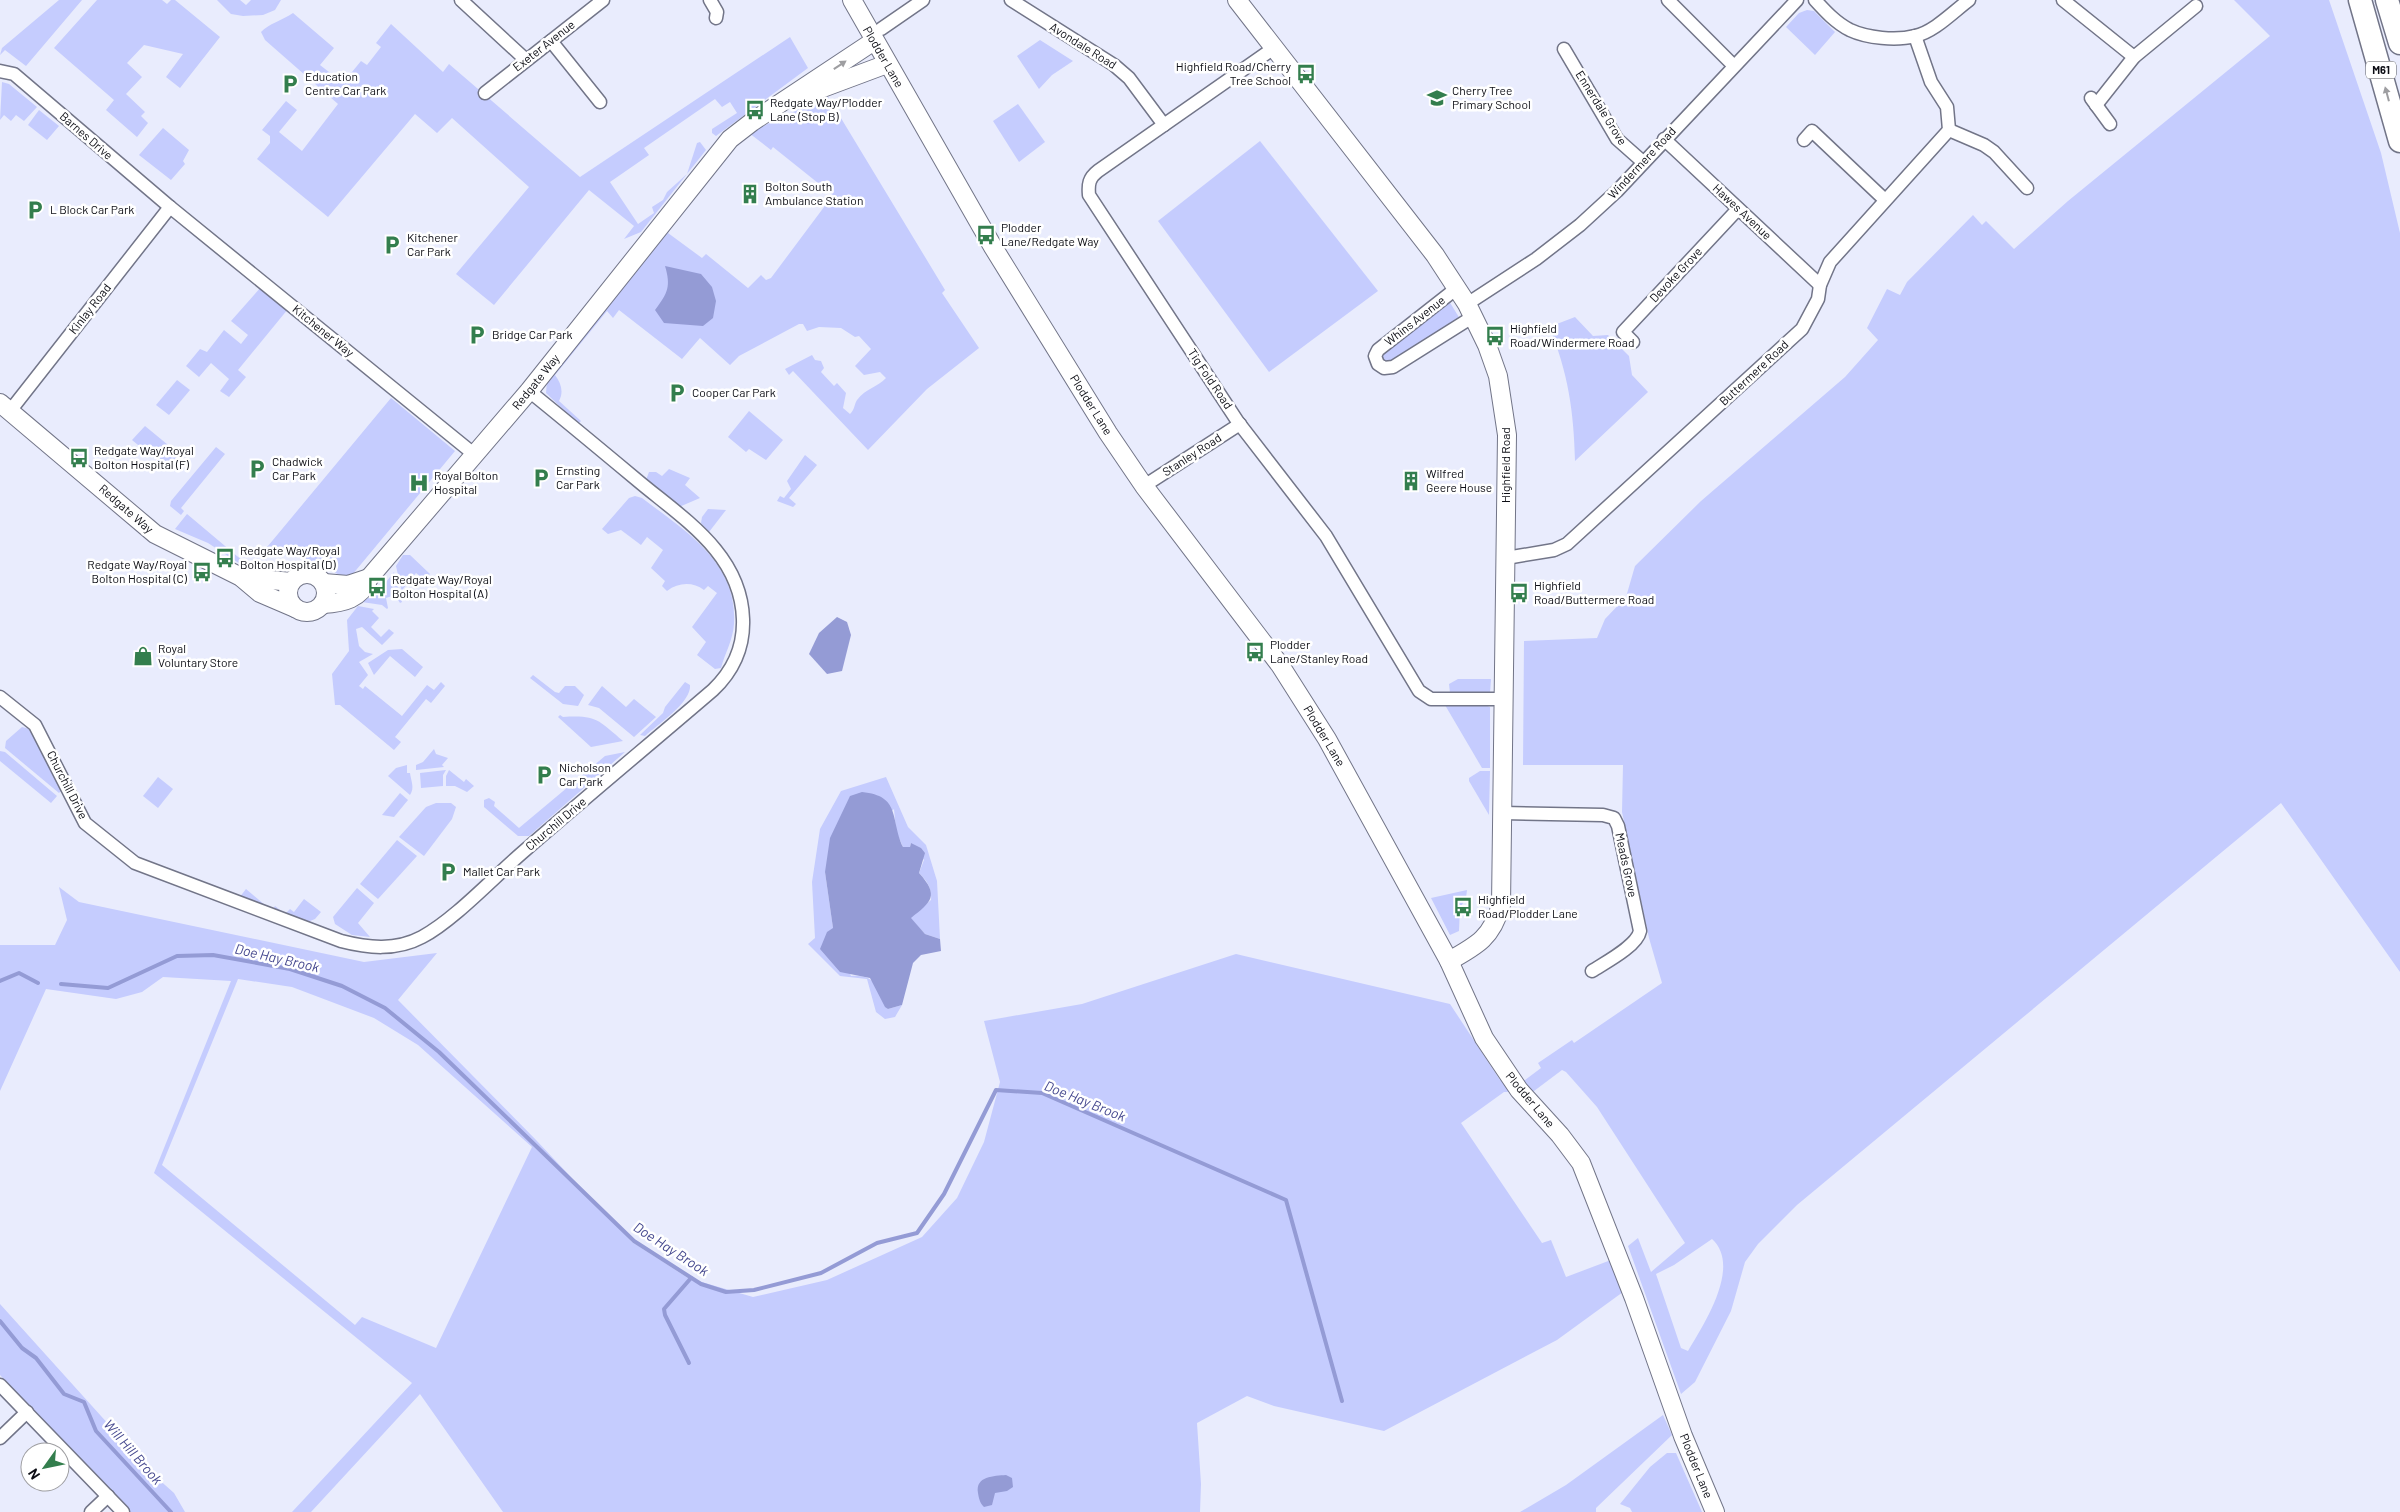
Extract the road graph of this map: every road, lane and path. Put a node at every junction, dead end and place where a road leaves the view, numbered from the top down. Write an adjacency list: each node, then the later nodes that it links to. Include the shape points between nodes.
1 (461, 0): 24 (street)
2 (603, 0): 19 (street, Exeter Avenue)
3 (710, 0): 16 (street, via 717,12)
4 (852, 0): 17 (street, Plodder Lane)
5 (923, 0): 17 (street)
6 (1011, 0): 32 (street, Avondale Road, via 1114,65 1129,78)
7 (1237, 0): 21 (street, Highfield Road)
8 (1668, 0): 26 (street)
9 (1797, 0): 26 (street, Windermere Road)
10 (1814, 0): 18 (street, via 1850,30 1890,38)
11 (1969, 0): 18 (street)
12 (2063, 0): 23 (street)
13 (2360, 0): 36 (highway, M61, one-way to 13)
14 (2387, 0): 20 (highway, M61)
15 (2196, 7): 23 (street)
16 (716, 18)
17 (878, 35): 25 (street, Plodder Lane); 29 (street, Redgate Way, one-way to 17)
18 (1916, 36): 33 (street, via 1931,82 1947,107)
19 (551, 41): 24 (street, Exeter Avenue); 30 (street)
20 (2400, 44)
21 (1274, 48): 32 (street, Tig Fold Road); 43 (street, Highfield Road, via 1435,255)
22 (1564, 49): 37 (street, Ennerdale Grove, via 1617,139)
23 (2134, 57): 31 (street, via 2093,102)
24 (526, 60): 28 (street, Exeter Avenue)
25 (887, 64): 29 (street, Redgate Way); 50 (street, Plodder Lane, via 993,247)
26 (1734, 65): 34 (street, Windermere Road)
27 (0, 71): 40 (street, Barnes Drive, via 14,74)
28 (485, 93)
29 (785, 101): 46 (street, Redgate Way, via 730,139)
30 (600, 102)
31 (2110, 124)
32 (1164, 125): 48 (street, Tig Fold Road, via 1092,176 1088,185 1089,195)
33 (1949, 130): 38 (street, via 1984,144); 39 (street, Buttermere Road)
34 (1664, 139): 37 (street, Windermere Road); 41 (street, Hawes Avenue)
35 (1804, 140): 39 (street, via 1812,131)
36 (2400, 141)
37 (1642, 162): 44 (street, Windermere Road, via 1617,191 1580,225)
38 (2025, 179)
39 (1885, 200): 42 (street, Buttermere Road, via 1830,262)
40 (170, 207): 47 (street, Kinlay Road); 49 (street, Kitchener Way)
41 (1738, 209): 42 (street, Hawes Avenue); 45 (street, Devoke Grove, via 1623,332)
42 (1820, 285): 51 (street, Buttermere Road, via 1818,300 1802,329 1580,533 1554,550)
43 (1457, 288): 44 (street, Highfield Road); 44 (street, Whins Avenue, via 1378,350 1378,364 1384,368 1393,367)
44 (1470, 310): 51 (street, Highfield Road, via 1498,376 1505,418)
45 (1633, 342)
46 (529, 391): 49 (street, Redgate Way); 58 (street, Churchill Drive, via 717,550 741,596 743,628 740,647 734,664 713,690 439,926 421,938 381,948 360,946 135,863 85,823 35,725)
47 (5, 407): 52 (street, Redgate Way, via 155,534)
48 (1240, 424): 50 (street, Stanley Road); 59 (street, Tig Fold Road, via 1326,536 1419,691 1431,699)
49 (475, 455): 53 (street, Redgate Way)
50 (1144, 486): 61 (street, Plodder Lane, via 1280,665 1371,816)
51 (1506, 558): 59 (street, Highfield Road)
52 (241, 577): 54 (street, Redgate Way); 57 (street, Redgate Way, via 260,593)
53 (369, 578): 55 (street, Redgate Way, via 348,585); 56 (street, Redgate Way, via 366,586 348,601)
54 (291, 582): 55 (street, Redgate Way, via 302,574 308,574); 57 (street, via 289,598)
55 (324, 583): 56 (street, via 327,594)
56 (323, 604): 57 (street, Redgate Way, via 307,612)
57 (295, 608)
58 (0, 697)
59 (1504, 699): 60 (street, Highfield Road)
60 (1503, 813): 61 (street, Highfield Road, via 1502,904 1497,920 1480,943); 62 (street, Meads Grove, via 1604,815 1614,818 1640,931 1632,943)
61 (1449, 961): 69 (street, Plodder Lane, via 1474,1020 1492,1052 1519,1090 1570,1148 1590,1181 1683,1436)
62 (1592, 971)
63 (0, 1385): 64 (street)
64 (27, 1412): 65 (street); 66 (street)
65 (0, 1438)
66 (108, 1496): 67 (street); 68 (street)
67 (91, 1512)
68 (123, 1512)
69 (1715, 1512)

